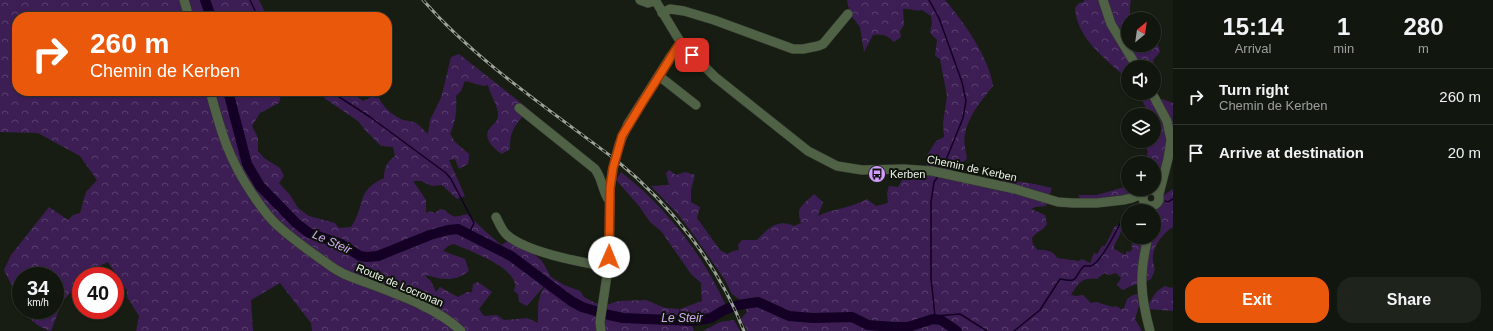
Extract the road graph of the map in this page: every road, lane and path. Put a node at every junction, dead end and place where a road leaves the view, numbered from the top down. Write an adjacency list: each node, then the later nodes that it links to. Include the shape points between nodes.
1 (184, 0): 5 (street)
2 (640, 0): 3 (street, via 648,3)
3 (655, 0): 6 (street, Chemin de Kerben)
4 (1103, 0): 9 (street, via 1111,24)
5 (188, 12)
6 (662, 12): 7 (street, via 670,9 684,11 798,50 820,45); 8 (street, Chemin de Kerben)
7 (848, 14)
8 (681, 43): 10 (street); 15 (street, Chemin de Kerben, via 715,77 813,155 838,166 862,170 932,171 1066,203)
9 (1133, 60)
10 (659, 76): 13 (street); 16 (street, via 622,136 613,168)
11 (211, 96): 21 (street, Route de Locronan, via 230,156 260,206 276,224 335,269 428,309)
12 (1156, 100): 15 (street, via 1171,133 1171,146 1165,171)
13 (696, 105)
14 (519, 108): 16 (street, via 595,169 601,177 604,193)
15 (1151, 199)
16 (609, 201): 19 (street)
17 (496, 217): 19 (street, via 506,234 524,245 559,257)
18 (1146, 244): 22 (street, via 1141,280 1144,313)
19 (608, 267): 20 (street)
20 (601, 327)
21 (461, 331)
22 (1150, 331)

